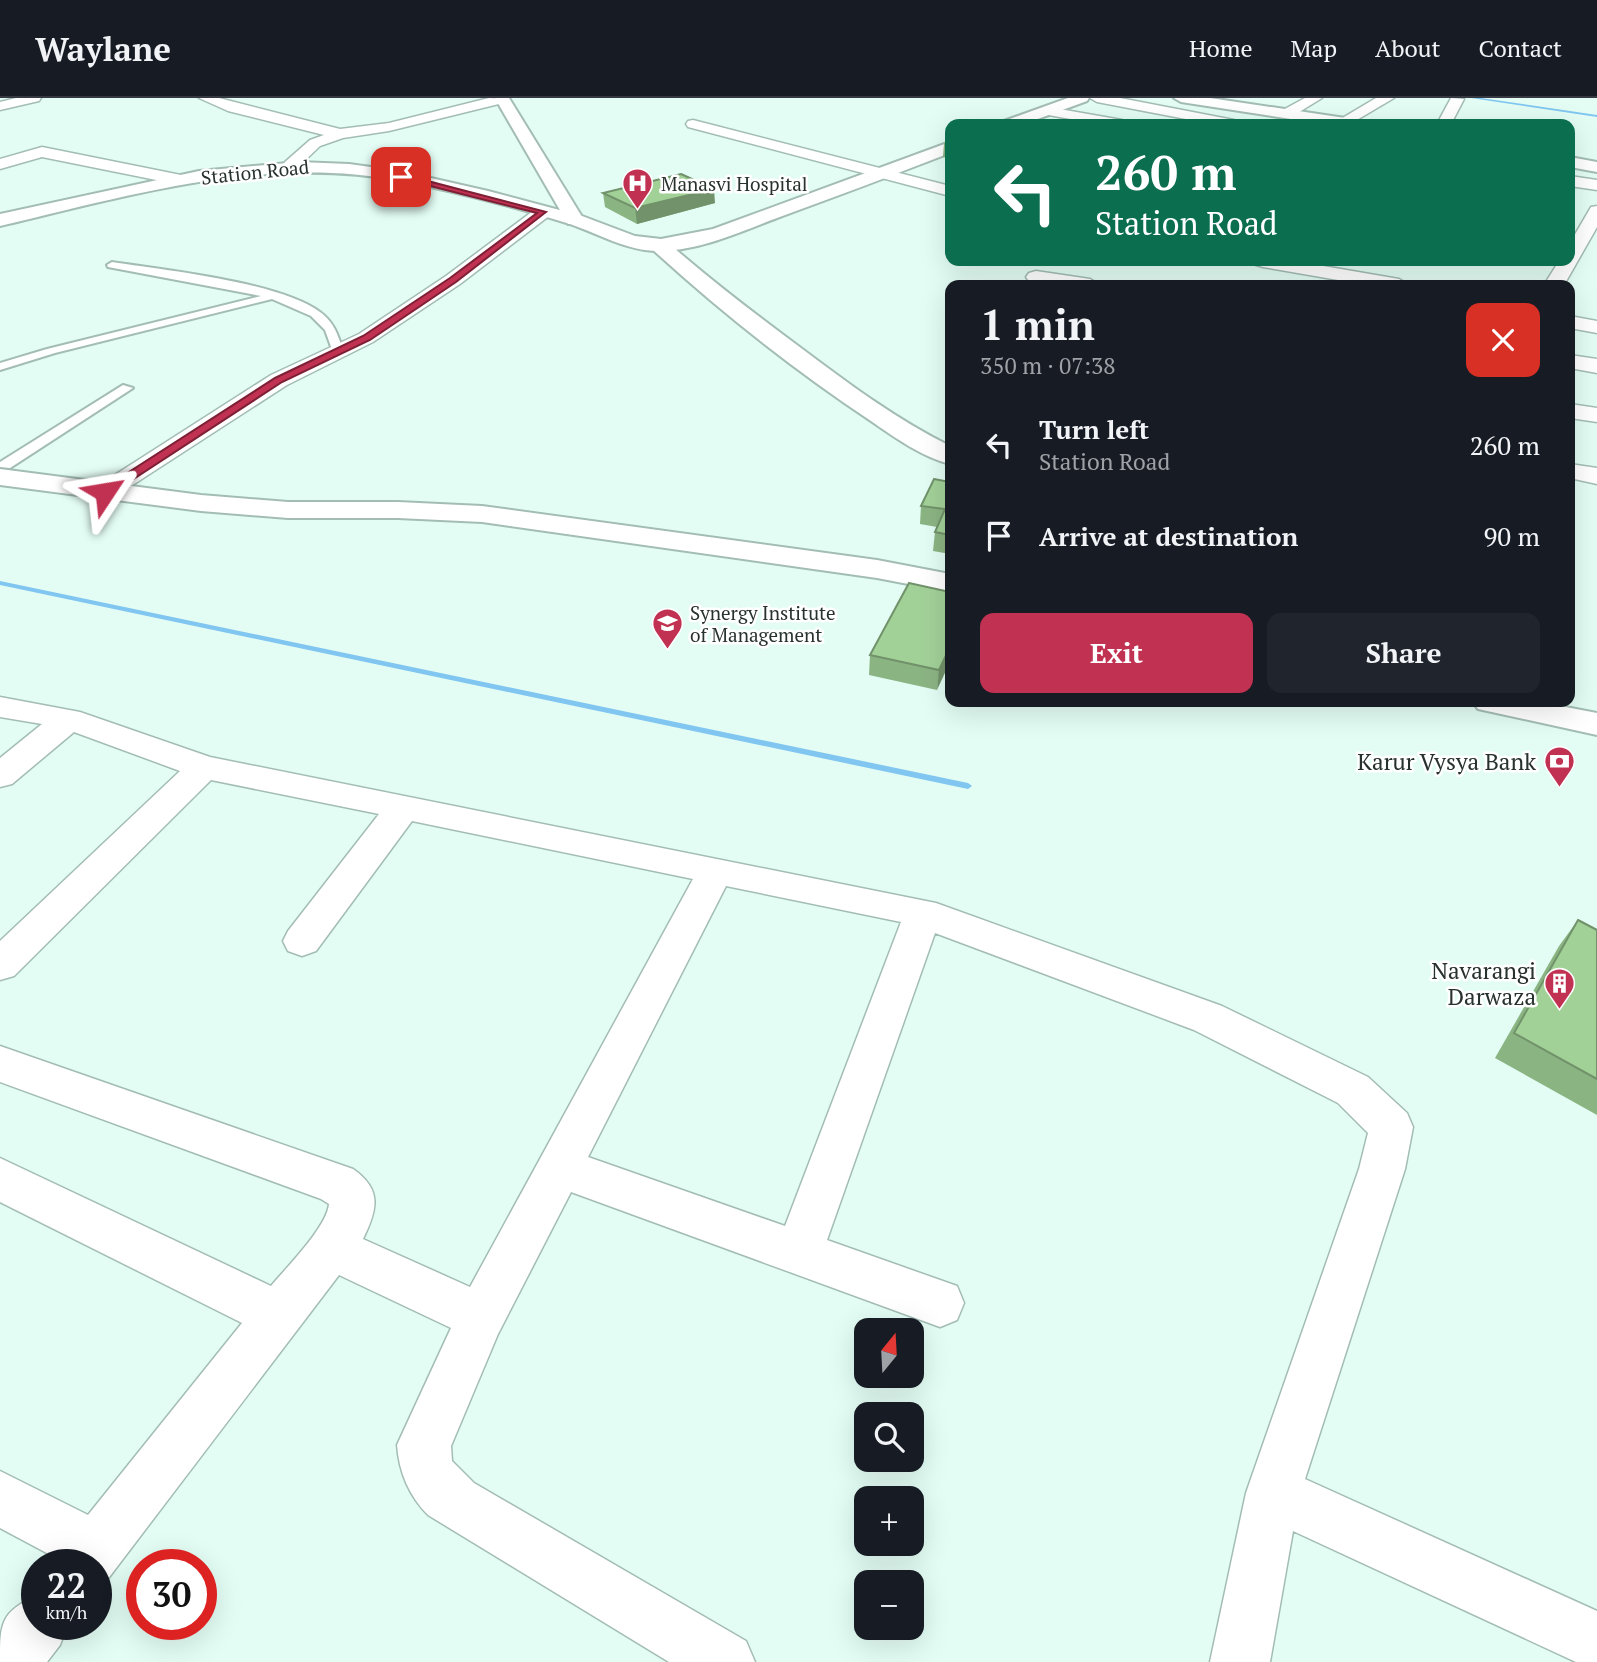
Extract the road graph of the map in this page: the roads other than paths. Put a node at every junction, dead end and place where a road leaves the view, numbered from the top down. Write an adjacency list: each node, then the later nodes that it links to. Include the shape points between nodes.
1 (34, 98): 12 (street)
2 (209, 98): 27 (street)
3 (502, 98): 26 (street); 45 (main road)
4 (1059, 98): 18 (main road)
5 (1082, 98): 16 (main road)
6 (1097, 98): 21 (street)
7 (1181, 98): 13 (main road)
8 (1244, 98): 13 (street)
9 (1315, 98): 17 (street)
10 (1387, 98): 23 (street)
11 (1457, 99): 24 (street)
12 (8, 100): 14 (street)
13 (1228, 105): 17 (main road)
14 (0, 106)
15 (399, 109): 26 (street)
16 (1048, 111): 19 (main road); 20 (street)
17 (1286, 114): 22 (main road)
18 (1001, 119)
19 (1025, 119)
20 (1094, 119)
21 (1208, 119)
22 (1319, 119)
23 (1353, 119)
24 (1447, 119)
25 (693, 124): 34 (street)
26 (389, 127): 27 (street)
27 (340, 134): 30 (street, via 315,143)
28 (945, 140): 34 (main road, Station Road)
29 (945, 149): 34 (main road, Station Road)
30 (293, 162): 36 (main road, Station Road); 44 (main road, Station Road, via 389,174); 45 (main road, Station Road, via 361,163 409,171)
31 (1575, 163): 33 (main road)
32 (0, 164): 35 (street); 36 (street, via 42,152)
33 (1597, 167)
34 (874, 171): 41 (street); 45 (main road, Station Road, via 705,228 634,230); 47 (main road, Station Road, via 710,236)
35 (41, 173)
36 (173, 178): 40 (main road, Station Road)
37 (82, 182): 40 (street)
38 (1575, 182): 39 (street)
39 (1597, 185)
40 (118, 189): 43 (main road, Station Road); 46 (main road, Station Road)
41 (945, 190)
42 (1592, 209): 48 (street)
43 (0, 212)
44 (543, 212): 45 (main road, Station Road); 57 (street, via 453,280)
45 (572, 216): 47 (main road, Station Road)
46 (0, 220)
47 (659, 245): 64 (main road, via 837,387)
48 (1575, 246)
49 (112, 265): 54 (lane)
50 (1292, 266): 53 (street)
51 (1037, 277): 52 (street)
52 (1057, 280)
53 (1371, 280)
54 (272, 296): 57 (lane, via 311,310 329,326); 60 (lane)
55 (1575, 323): 56 (street)
56 (1597, 327)
57 (338, 353): 68 (street, via 279,380)
58 (1575, 363): 59 (street)
59 (1597, 366)
60 (0, 367)
61 (127, 388): 65 (lane)
62 (1575, 412): 63 (street)
63 (1597, 415)
64 (945, 453)
65 (2, 468): 68 (main road)
66 (1575, 472): 67 (street)
67 (1597, 476)
68 (113, 487): 69 (main road, via 288,510)
69 (401, 504): 70 (main road, via 504,504 883,556); 71 (main road)
70 (945, 569)
71 (945, 582)
72 (0, 707): 75 (street)
73 (1544, 707): 74 (main road)
74 (1587, 711)
75 (69, 719): 76 (street); 77 (street)
76 (204, 767): 78 (street); 82 (street)
77 (0, 776)
78 (403, 808): 79 (street); 81 (street)
79 (716, 870): 80 (street); 84 (street)
80 (923, 912): 87 (street); 91 (street, via 1208,1018 1353,1090 1391,1126 1382,1169)
81 (302, 941)
82 (0, 965)
83 (0, 1064): 86 (street, via 337,1184 351,1194 352,1217)
84 (558, 1167): 87 (street); 90 (street)
85 (0, 1179): 89 (street)
86 (331, 1248): 89 (street); 90 (street)
87 (799, 1252): 88 (street)
88 (940, 1303)
89 (276, 1314): 94 (street)
90 (481, 1317): 98 (street, via 424,1445 432,1482 455,1502)
91 (1273, 1493): 96 (street); 99 (street)
92 (0, 1498): 93 (street)
93 (78, 1549)
94 (96, 1549)
95 (27, 1640): 97 (street)
96 (1597, 1641)
97 (10, 1662)
98 (724, 1662)
99 (1240, 1662)

